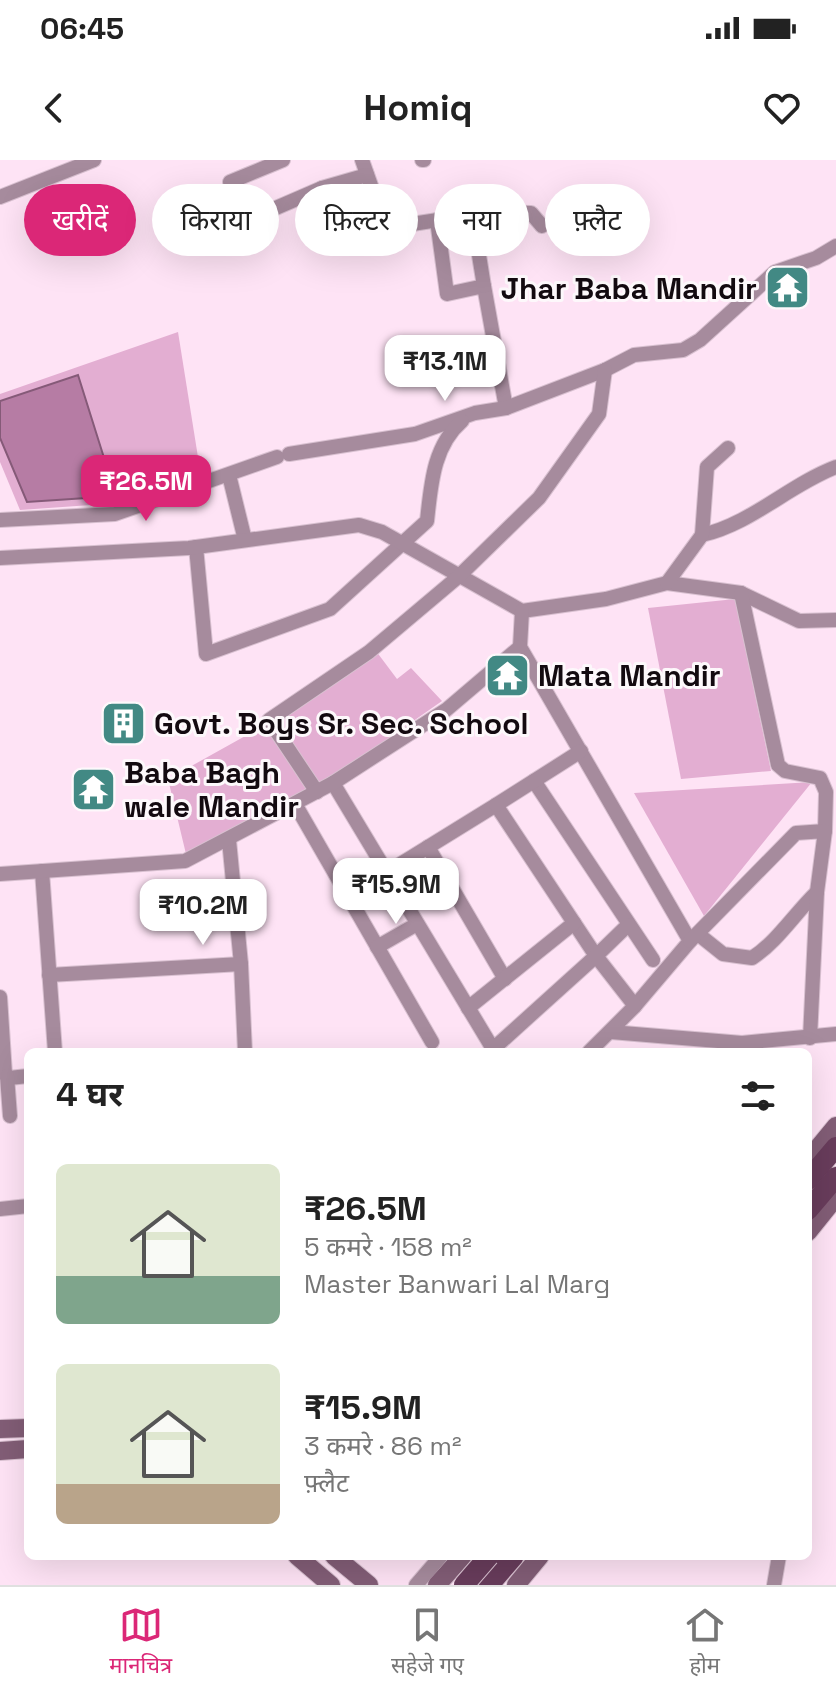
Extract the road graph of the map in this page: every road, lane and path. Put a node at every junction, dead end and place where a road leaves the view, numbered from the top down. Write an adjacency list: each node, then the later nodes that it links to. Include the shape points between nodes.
1 (94, 160): 8 (street)
2 (283, 160): 5 (street)
3 (362, 160): 4 (street)
4 (367, 175): 6 (street); 7 (street)
5 (230, 182)
6 (336, 184)
7 (370, 184)
8 (0, 197)
9 (529, 213): 10 (street)
10 (542, 226)
11 (836, 246): 15 (street, via 775,272 683,350 649,351)
12 (442, 256): 14 (street, via 447,294)
13 (479, 256): 14 (street)
14 (484, 286): 16 (street)
15 (605, 370): 16 (street); 27 (street, via 599,414 539,498)
16 (506, 408): 17 (street)
17 (468, 415): 20 (street, via 415,434 283,456); 24 (street, via 451,431 433,470 427,521)
18 (728, 448): 22 (street, via 707,467)
19 (836, 467): 22 (street, via 804,479 729,527)
20 (229, 475): 21 (street, via 115,514); 23 (street)
21 (0, 520)
22 (702, 535): 28 (street)
23 (245, 540): 24 (street, via 359,525); 25 (street)
24 (405, 544): 25 (street, via 330,609 206,654); 27 (street)
25 (196, 547): 26 (street)
26 (0, 558)
27 (458, 577): 30 (street); 36 (street, via 369,652 269,720)
28 (667, 583): 29 (street); 30 (street, via 606,599)
29 (741, 593): 31 (street, via 799,621); 39 (street, via 778,765 820,778 826,792)
30 (522, 611): 32 (street)
31 (836, 620)
32 (520, 647): 33 (street); 35 (street, via 446,710)
33 (581, 751): 34 (street); 49 (street)
34 (534, 781): 38 (street); 48 (street)
35 (333, 783): 36 (street); 43 (street)
36 (317, 792): 37 (street)
37 (295, 804): 40 (street); 50 (street)
38 (496, 805): 41 (street); 46 (street)
39 (825, 831): 45 (street); 49 (street, via 796,833)
40 (229, 840): 42 (street, via 185,861); 53 (street)
41 (428, 847): 43 (street); 55 (street)
42 (42, 871): 44 (street); 54 (street)
43 (386, 873): 47 (street)
44 (0, 874)
45 (817, 892): 49 (street, via 752,958 723,954); 61 (street)
46 (574, 923): 51 (street); 55 (street)
47 (417, 924): 50 (street); 58 (street)
48 (628, 925): 51 (street); 52 (street)
49 (694, 938): 57 (street)
50 (377, 947): 62 (street)
51 (596, 956): 57 (street); 66 (street)
52 (653, 960)
53 (241, 964): 54 (street); 64 (street)
54 (49, 975): 63 (street)
55 (505, 979): 58 (street)
56 (0, 997): 68 (street)
57 (635, 1006): 59 (street)
58 (468, 1008): 65 (street)
59 (611, 1032): 61 (street, via 742,1043); 67 (street)
60 (836, 1034): 61 (street)
61 (810, 1038)
62 (432, 1042)
63 (55, 1048)
64 (245, 1048)
65 (492, 1048)
66 (494, 1048)
67 (593, 1048)
68 (7, 1076): 69 (street); 70 (street)
69 (24, 1076)
70 (10, 1116)
71 (836, 1126): 73 (main road)
72 (836, 1147): 74 (main road)
73 (812, 1155)
74 (812, 1175)
75 (836, 1177): 79 (main road)
76 (836, 1197): 80 (main road)
77 (24, 1206): 78 (street)
78 (0, 1209)
79 (812, 1216)
80 (812, 1217)
81 (24, 1428): 82 (main road)
82 (0, 1429)
83 (24, 1449): 84 (main road)
84 (0, 1451)
85 (302, 1560): 94 (main road)
86 (339, 1560): 95 (main road)
87 (452, 1560): 96 (street)
88 (452, 1560): 97 (main road)
89 (454, 1560): 99 (main road)
90 (486, 1560): 98 (main road, bridge)
91 (511, 1560): 100 (main road)
92 (537, 1560): 101 (main road)
93 (778, 1560): 102 (street)
94 (331, 1585)
95 (369, 1585)
96 (416, 1585)
97 (437, 1585)
98 (464, 1585)
99 (477, 1585)
100 (489, 1585)
101 (516, 1585)
102 (774, 1585)

